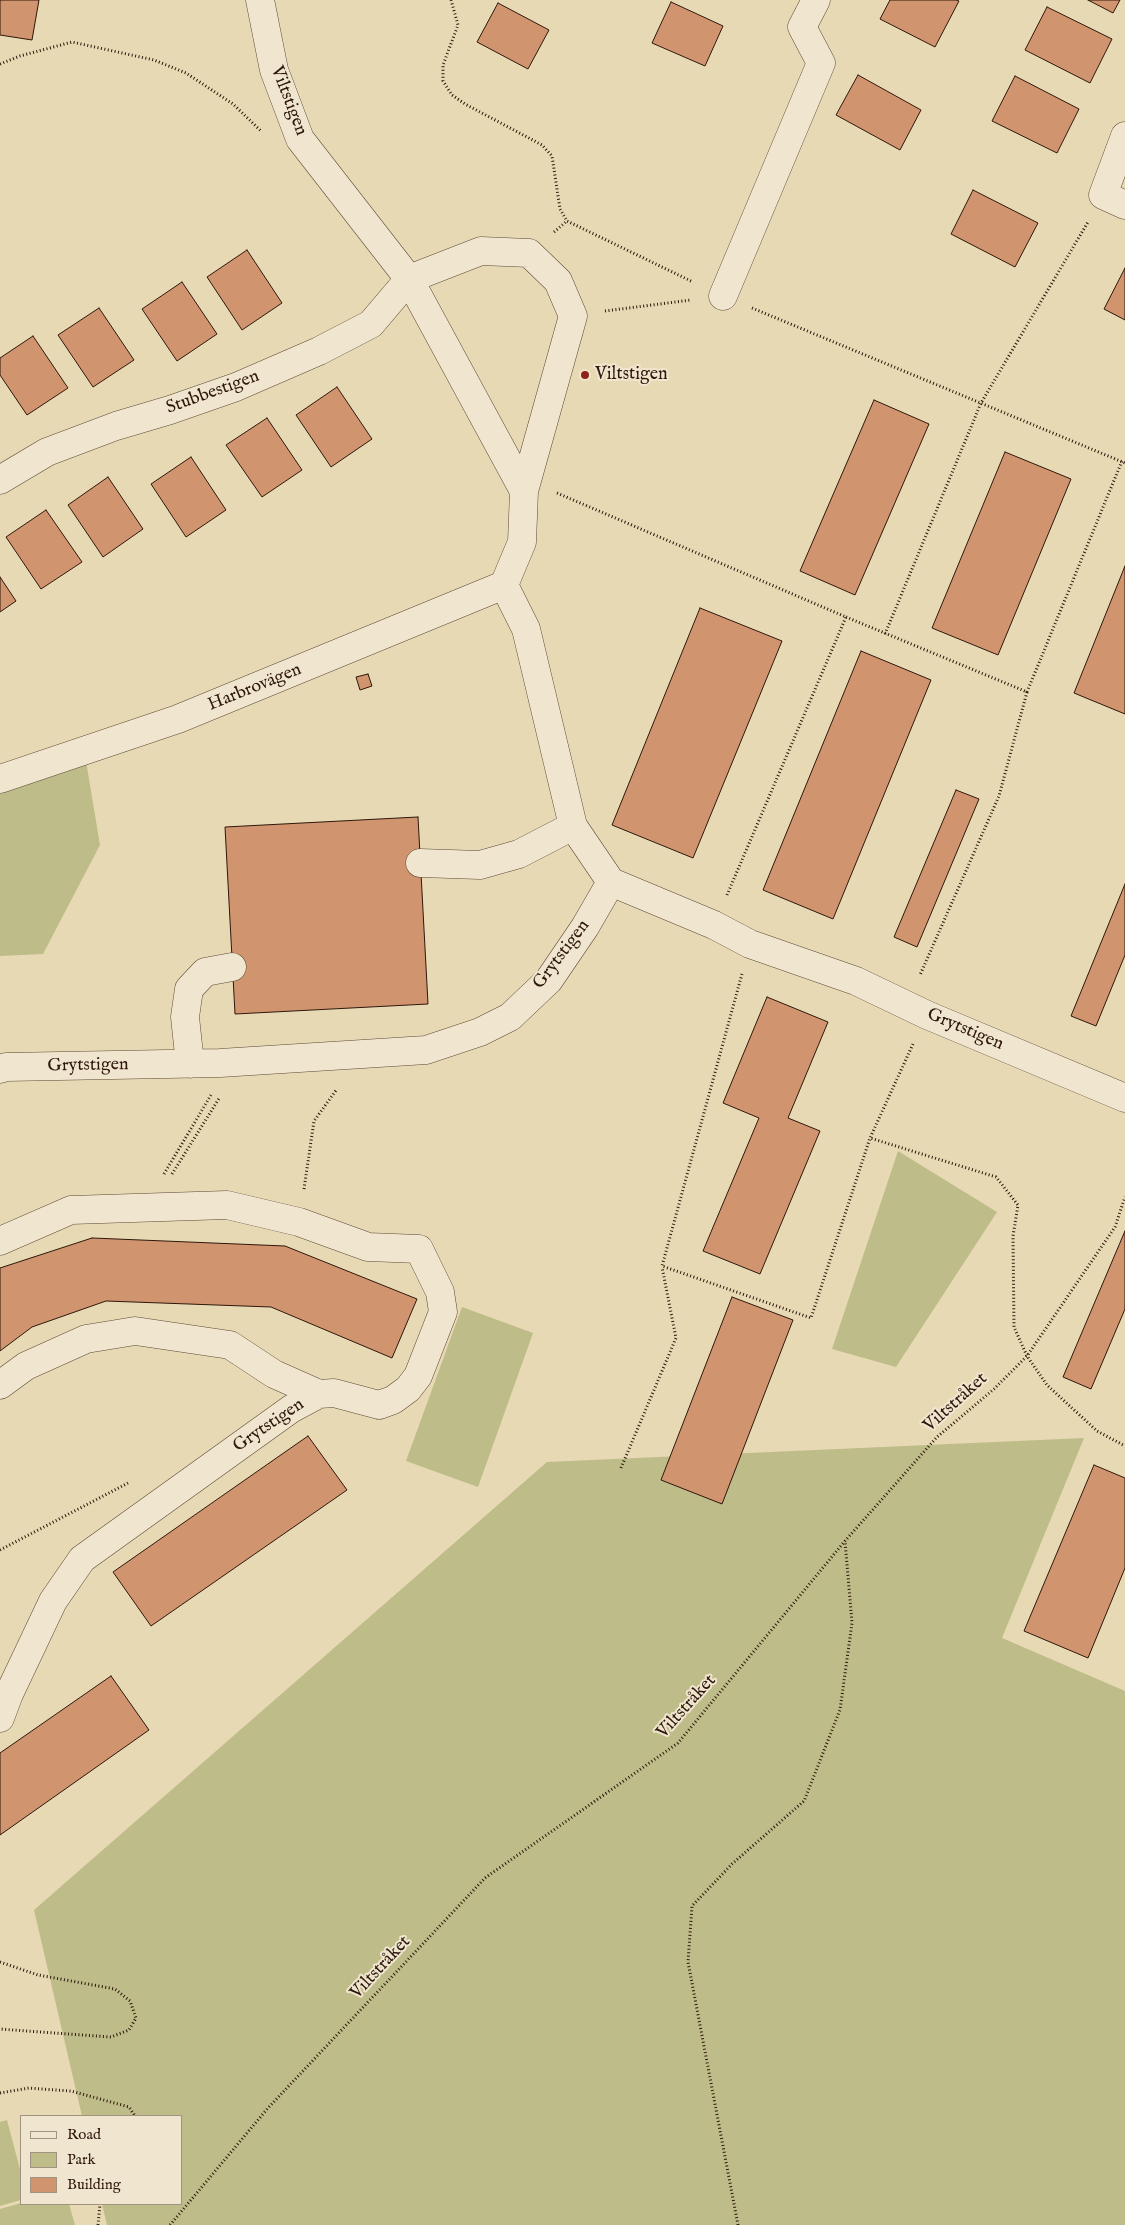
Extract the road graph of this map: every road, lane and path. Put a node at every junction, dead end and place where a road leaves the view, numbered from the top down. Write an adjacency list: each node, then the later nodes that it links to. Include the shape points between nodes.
1 (260, 0): 8 (street, Viltstigen, via 274,70 300,139)
2 (451, 0): 9 (path, via 458,25 443,65 443,81 452,95 465,104 542,145 552,156 560,209 567,221)
3 (816, 0): 9 (street, via 802,27 821,63)
4 (0, 64): 5 (path, via 72,42 154,60 186,73 233,104)
5 (265, 135)
6 (1125, 136): 7 (street)
7 (1114, 200): 11 (path)
8 (408, 279): 10 (street, via 481,251 529,252 558,281); 13 (street, Stubbestigen, via 371,324 319,351 236,387 47,452); 14 (street, Viltstigen)
9 (723, 296): 10 (path); 11 (path)
10 (572, 316): 14 (street)
11 (981, 403): 12 (path); 17 (path)
12 (1124, 462): 18 (path)
13 (0, 480)
14 (524, 492): 15 (street, via 522,542); 16 (path, via 556,493)
15 (504, 585): 19 (street, Harbrovägen, via 178,720); 20 (street, via 526,629)
16 (846, 617): 17 (path); 23 (path)
17 (885, 634): 18 (path)
18 (1027, 692): 26 (path, via 999,796)
19 (0, 779)
20 (573, 826): 21 (street, via 519,854 480,864); 22 (street)
21 (420, 863)
22 (611, 882): 23 (street, Grytstigen); 27 (street, Grytstigen, via 585,928 549,980 510,1017 480,1032 426,1050)
23 (714, 926): 24 (street, Grytstigen)
24 (750, 944): 26 (street, Grytstigen, via 856,982); 37 (path)
25 (232, 967): 29 (street, via 205,972 189,990 185,1017)
26 (917, 1009): 31 (street, Grytstigen); 32 (path)
27 (363, 1054): 28 (street, Grytstigen); 33 (path, via 314,1120)
28 (228, 1063): 29 (street, Grytstigen); 35 (path, via 216,1105); 35 (path, via 159,1183)
29 (190, 1064): 30 (street, Grytstigen)
30 (0, 1069)
31 (1125, 1098)
32 (870, 1138): 37 (path, via 811,1318); 38 (path, via 996,1178 1018,1205 1013,1236 1014,1327)
33 (306, 1177)
34 (1125, 1197): 38 (path, Viltstråket, via 1114,1227)
35 (155, 1208): 36 (street, Grytstigen, via 71,1210); 40 (street, Grytstigen, via 227,1206 299,1222 368,1247 419,1249 440,1292 443,1312 418,1376 393,1400 378,1405 334,1394)
36 (0, 1241)
37 (662, 1266): 42 (path, via 676,1338)
38 (1027, 1356): 41 (path, via 1047,1385 1090,1425); 44 (path, Viltstråket, via 937,1437)
39 (0, 1385): 40 (street, via 26,1366 86,1339 135,1331 230,1345 274,1374)
40 (319, 1394): 46 (street, Grytstigen, via 291,1409 82,1559 53,1601)
41 (1125, 1446)
42 (621, 1468)
43 (136, 1479): 45 (path)
44 (845, 1541): 53 (path, Viltstråket, via 678,1743 485,1878 268,2108); 54 (path, via 852,1622 840,1710 804,1802 732,1864 692,1906 688,1962)
45 (0, 1550)
46 (0, 1718)
47 (0, 1962): 48 (path, via 38,1975 115,1989 130,2001 136,2018 129,2030 111,2037)
48 (0, 2029)
49 (0, 2093): 50 (path, via 29,2088 71,2091 129,2107)
50 (134, 2115)
51 (100, 2205): 52 (path)
52 (98, 2225)
53 (170, 2225)
54 (738, 2225)

